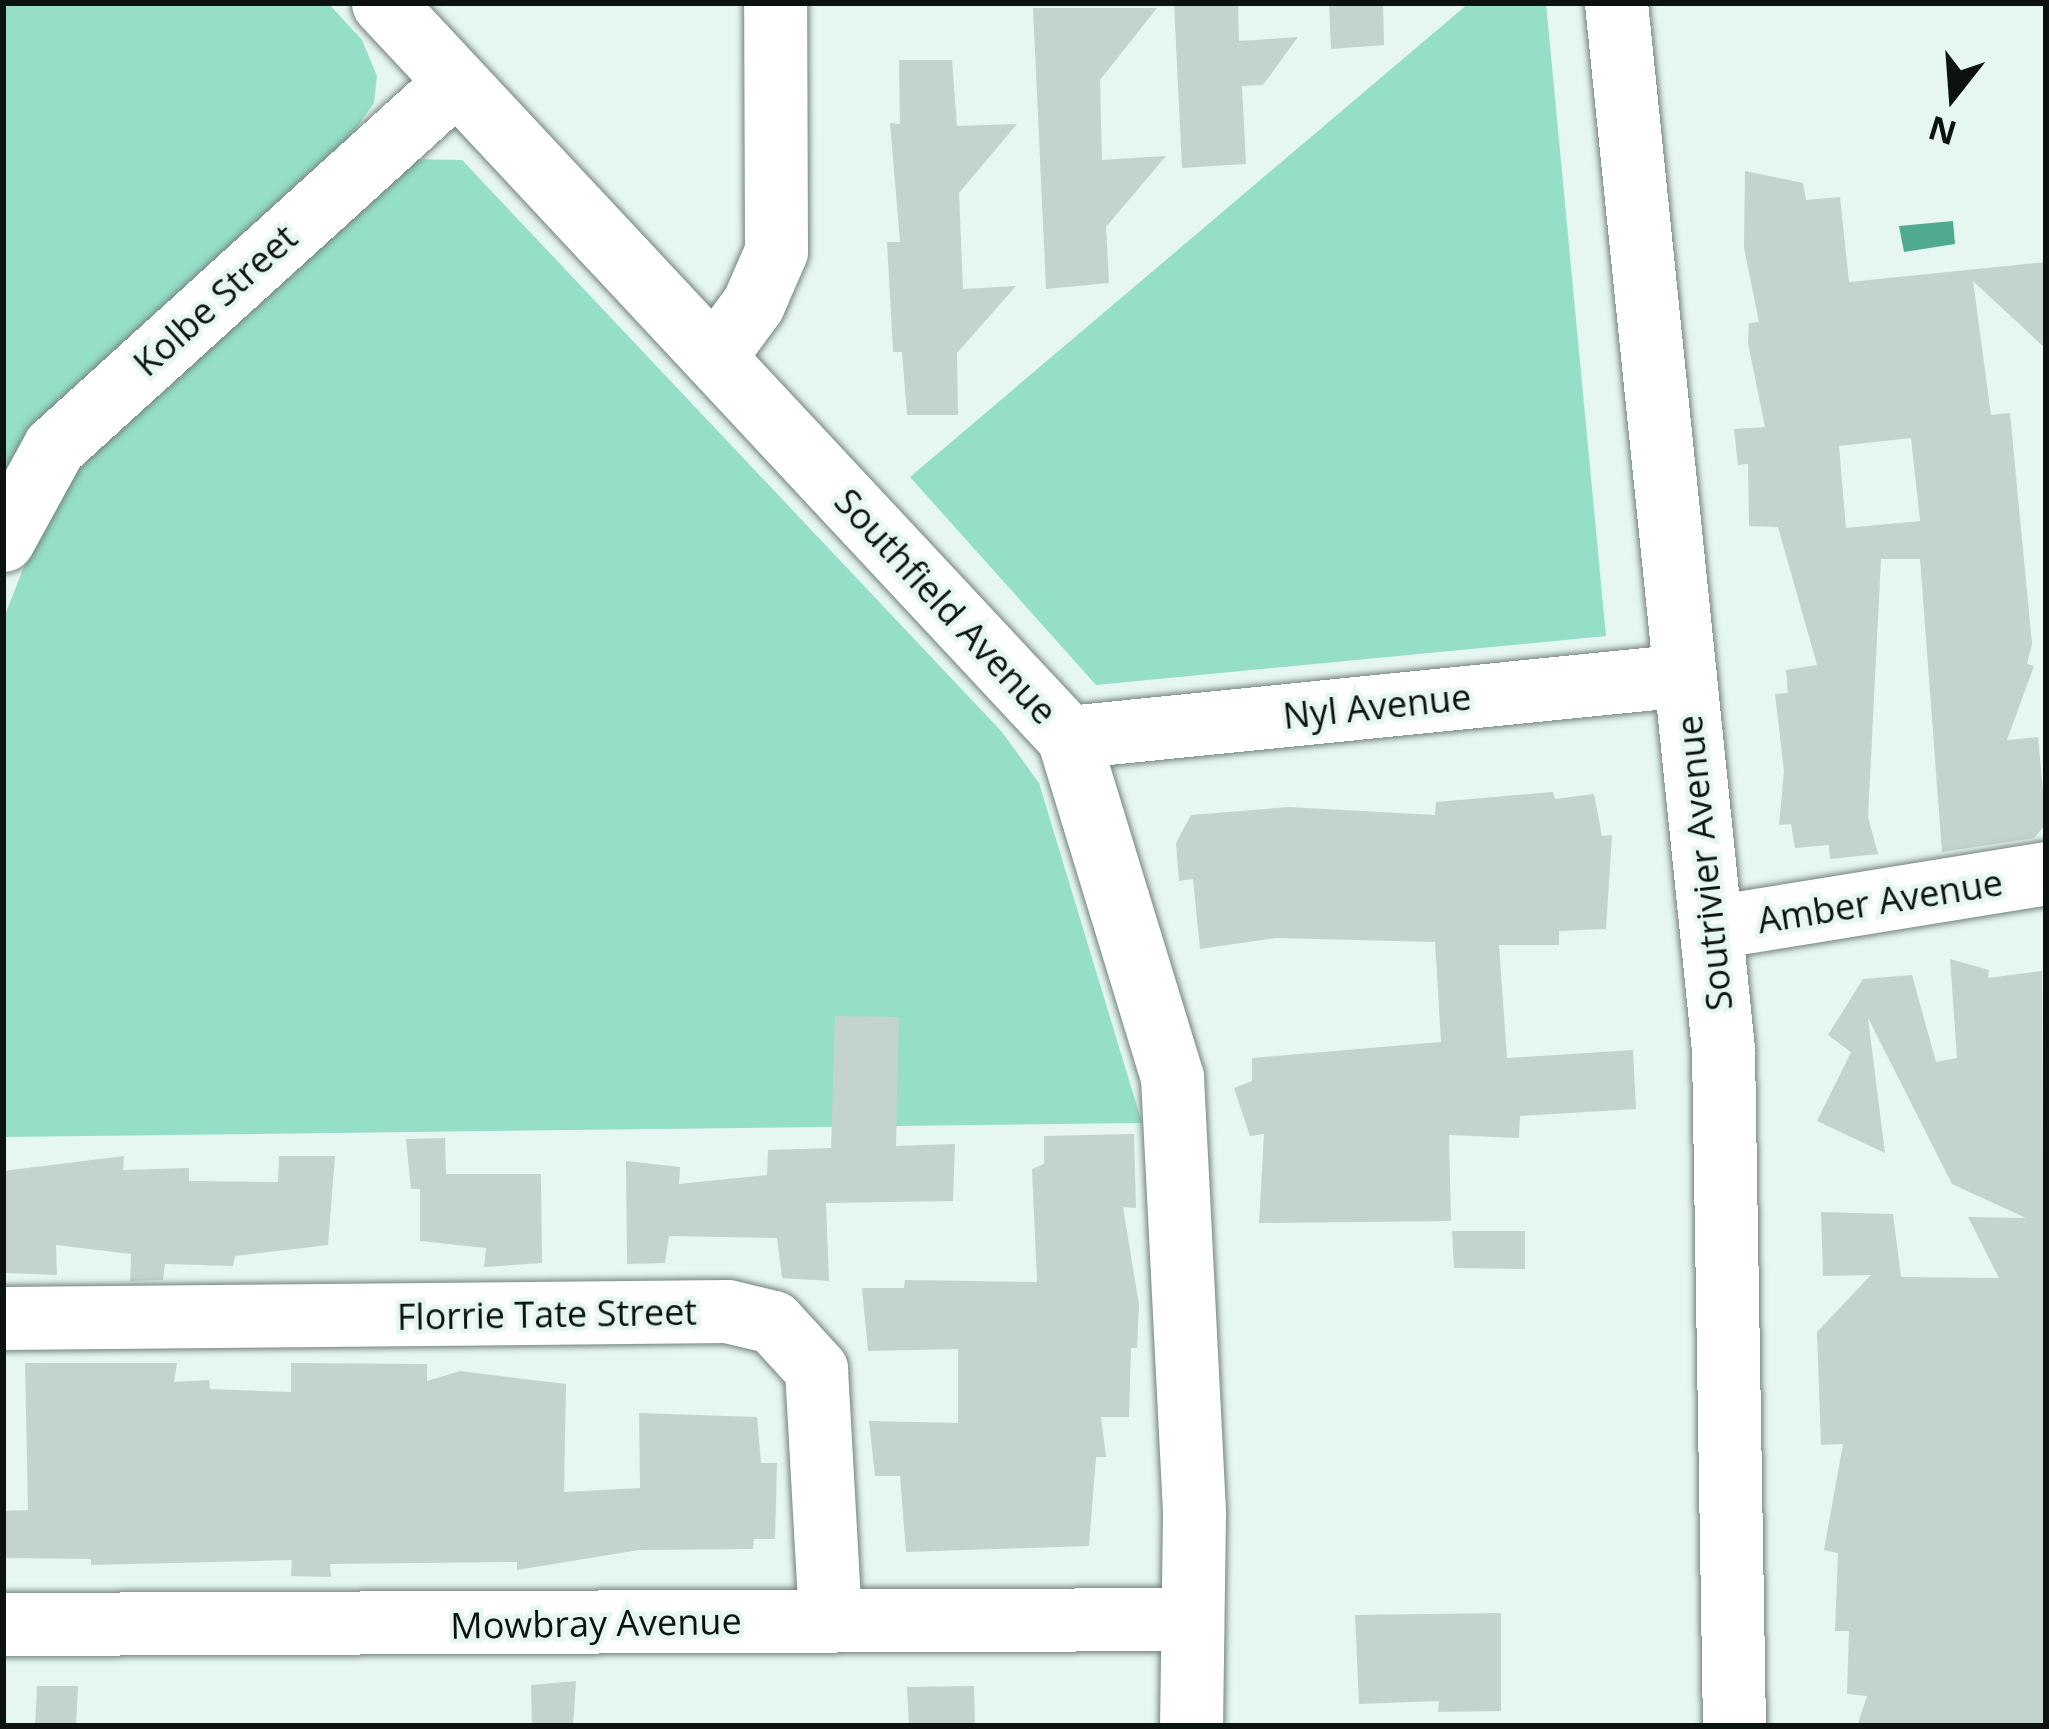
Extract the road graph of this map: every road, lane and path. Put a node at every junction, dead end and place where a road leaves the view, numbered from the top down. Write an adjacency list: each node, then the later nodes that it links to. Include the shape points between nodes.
1 (383, 3): 4 (street, Southfield Avenue)
2 (775, 3): 5 (street, via 776,251 753,304)
3 (1616, 3): 7 (street, Soutrivier Avenue)
4 (456, 82): 5 (street, Southfield Avenue); 6 (street, Kolbe Street, via 54,447)
5 (714, 357): 8 (street, Southfield Avenue)
6 (3, 540)
7 (1685, 675): 8 (street, Nyl Avenue); 10 (street, Soutrivier Avenue)
8 (1068, 737): 12 (street, Southfield Avenue, via 1172,1077 1194,1514)
9 (2046, 872): 10 (street, Amber Avenue)
10 (1713, 926): 16 (street, Soutrivier Avenue, via 1728,1213)
11 (3, 1318): 13 (street, Florrie Tate Street, via 727,1311 772,1322 816,1369)
12 (1190, 1619): 13 (street, Mowbray Avenue); 15 (street, Southfield Avenue)
13 (830, 1620): 14 (street, Mowbray Avenue)
14 (3, 1624)
15 (1191, 1726)
16 (1734, 1726)

